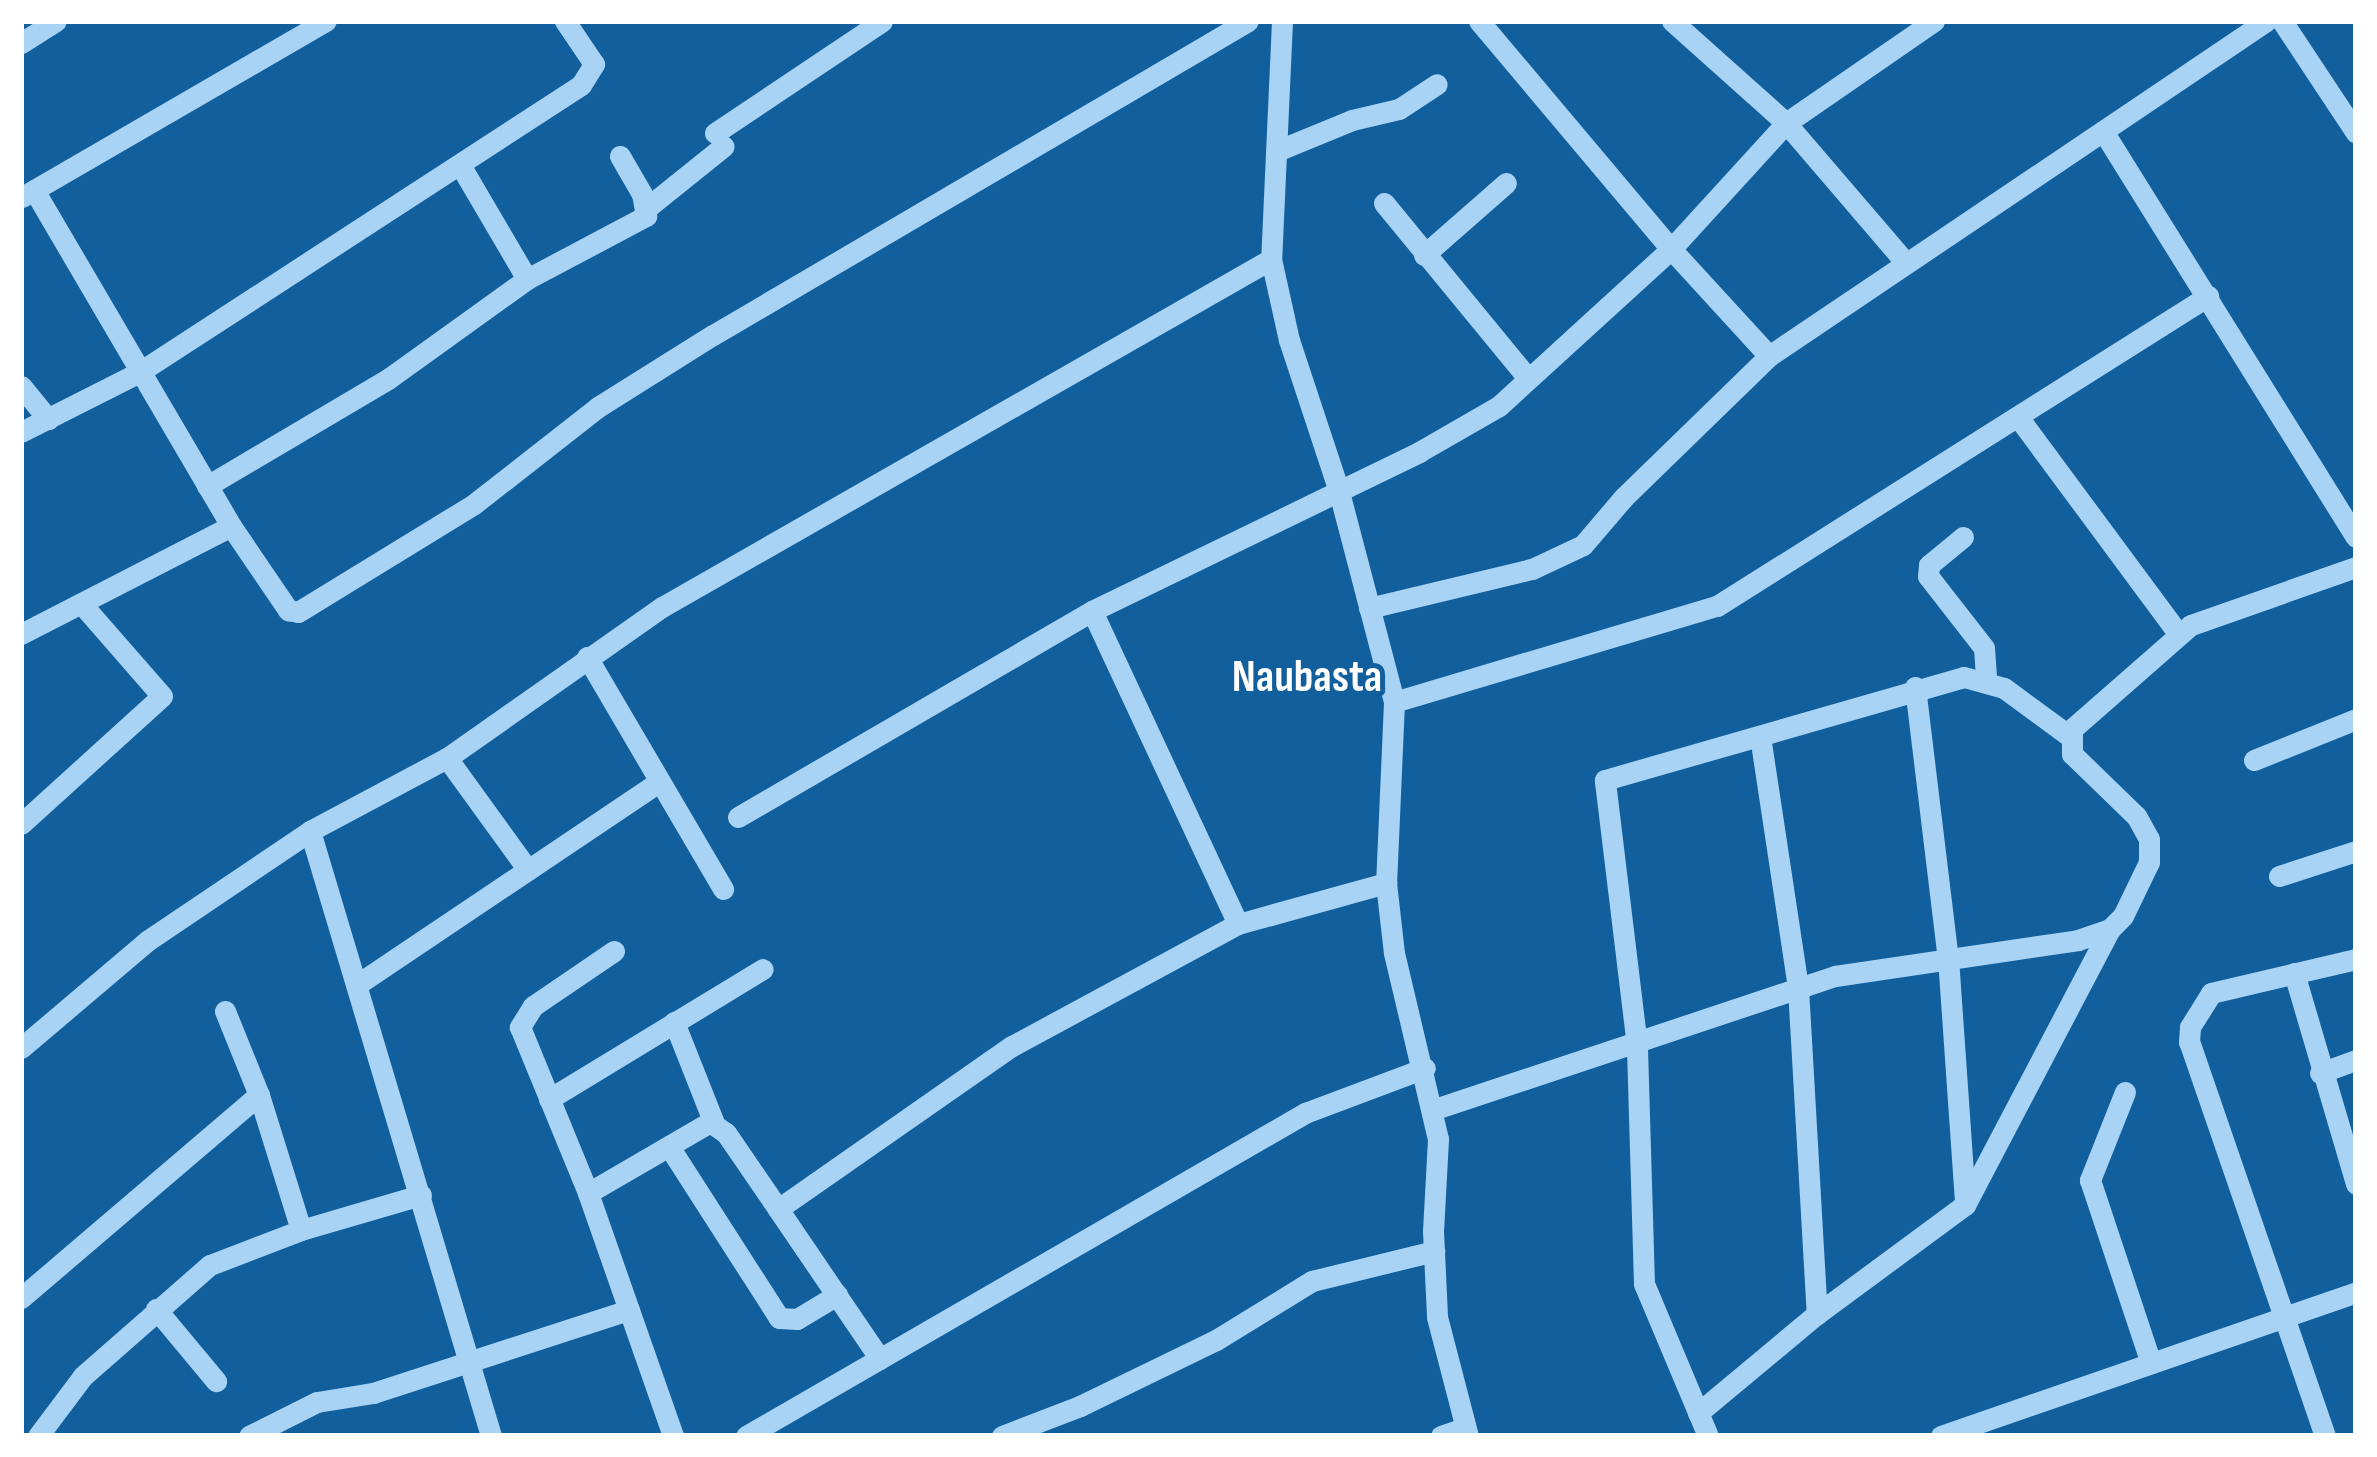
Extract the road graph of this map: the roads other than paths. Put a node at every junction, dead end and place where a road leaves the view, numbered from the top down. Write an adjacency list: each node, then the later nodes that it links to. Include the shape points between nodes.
1 (56, 21): 12 (street)
2 (326, 21): 21 (street)
3 (565, 21): 19 (street, via 593,64 590,78)
4 (1248, 21): 39 (street, via 713,335 598,407 474,504 298,612 280,599)
5 (1282, 21): 17 (street)
6 (1479, 21): 24 (street)
7 (1934, 21): 14 (street)
8 (2266, 21): 15 (street)
9 (2282, 21): 16 (street)
10 (1680, 23): 14 (street)
11 (871, 24): 23 (street, via 720,139)
12 (21, 43)
13 (1437, 84): 17 (street, via 1399,110)
14 (1786, 123): 24 (street); 27 (street)
15 (2103, 131): 27 (street); 29 (street)
16 (2356, 133)
17 (1279, 150): 26 (street)
18 (620, 156): 23 (street)
19 (460, 165): 28 (street); 31 (street)
20 (1506, 183): 25 (street)
21 (27, 193): 31 (street)
22 (1384, 203): 25 (street)
23 (648, 207): 28 (street, via 633,227)
24 (1671, 249): 30 (street); 32 (street)
25 (1424, 255): 32 (street)
26 (1271, 259): 38 (street); 48 (street)
27 (1906, 263): 30 (street)
28 (527, 279): 37 (street, via 388,379)
29 (2208, 296): 34 (street); 41 (street)
30 (1769, 356): 44 (street, via 1583,545 1532,569)
31 (138, 374): 35 (street); 37 (street)
32 (1528, 378): 38 (street, via 1459,429)
33 (21, 386): 35 (street)
34 (2018, 417): 46 (street); 51 (street, via 1717,606)
35 (48, 419): 36 (street)
36 (21, 432)
37 (207, 486): 39 (street)
38 (1338, 488): 44 (street); 45 (street)
39 (231, 526): 43 (street)
40 (1963, 537): 49 (street, via 1929,565 1928,576 1984,649)
41 (2356, 537)
42 (2356, 567): 46 (street)
43 (81, 603): 47 (street); 59 (street, via 162,696)
44 (1369, 608): 51 (street)
45 (1092, 611): 58 (street); 66 (street)
46 (2178, 633): 53 (street)
47 (21, 634)
48 (587, 657): 55 (street); 57 (street)
49 (1985, 680): 50 (street, via 1964,676); 53 (street)
50 (1915, 688): 54 (street); 69 (street)
51 (1394, 702): 64 (street)
52 (2356, 719): 56 (street)
53 (2068, 735): 67 (street, via 2072,754 2149,839 2150,862)
54 (1760, 736): 74 (street); 77 (street, via 1605,780)
55 (447, 758): 60 (street); 62 (street)
56 (2254, 760)
57 (657, 783): 62 (street); 65 (street)
58 (738, 817)
59 (21, 824)
60 (310, 831): 73 (street); 78 (street, via 147,941)
61 (2356, 851): 63 (street)
62 (528, 871): 73 (street)
63 (2279, 875)
64 (1386, 883): 66 (street); 80 (street, via 1394,953)
65 (723, 889)
66 (1238, 924): 92 (street, via 1012,1046)
67 (2110, 929): 69 (street); 91 (street)
68 (614, 951): 84 (street, via 520,1021)
69 (1948, 958): 74 (street); 91 (street)
70 (2356, 959): 72 (street)
71 (763, 969): 76 (street)
72 (2294, 973): 81 (street); 101 (street, via 2211,993 2193,1016 2189,1042)
73 (358, 984): 90 (street)
74 (1798, 988): 77 (street); 100 (street)
75 (225, 1012): 83 (street)
76 (674, 1022): 84 (street); 86 (street)
77 (1637, 1046): 85 (street); 106 (street, via 1644,1284)
78 (21, 1048)
79 (2356, 1060): 81 (street)
80 (1425, 1068): 85 (street); 102 (street, via 1305,1114)
81 (2320, 1072): 88 (street)
82 (2125, 1092): 104 (street, via 2090,1180)
83 (259, 1095): 93 (street); 97 (street)
84 (549, 1099): 89 (street)
85 (1432, 1110): 94 (street)
86 (714, 1123): 87 (street); 92 (street)
87 (670, 1148): 89 (street); 96 (street, via 779,1318 796,1319)
88 (2356, 1184)
89 (588, 1193): 99 (street)
90 (421, 1195): 93 (street); 103 (street)
91 (1965, 1205): 100 (street)
92 (778, 1209): 96 (street)
93 (301, 1230): 98 (street, via 210,1265)
94 (1434, 1251): 107 (street, via 1437,1317); 113 (street, via 1312,1281 1216,1340)
95 (2356, 1292): 101 (street)
96 (837, 1295): 102 (street)
97 (21, 1298)
98 (156, 1309): 105 (street); 108 (street, via 83,1376)
99 (628, 1310): 103 (street); 111 (street)
100 (1817, 1314): 106 (street)
101 (2284, 1317): 104 (street); 117 (street)
102 (880, 1359): 112 (street)
103 (467, 1360): 109 (street, via 373,1393 317,1402); 110 (street)
104 (2151, 1364): 116 (street)
105 (216, 1381)
106 (1698, 1413): 115 (street)
107 (1466, 1432): 114 (street)
108 (38, 1436)
109 (249, 1436)
110 (491, 1436)
111 (673, 1436)
112 (746, 1436)
113 (1002, 1436)
114 (1442, 1436)
115 (1708, 1436)
116 (1941, 1436)
117 (2325, 1436)

